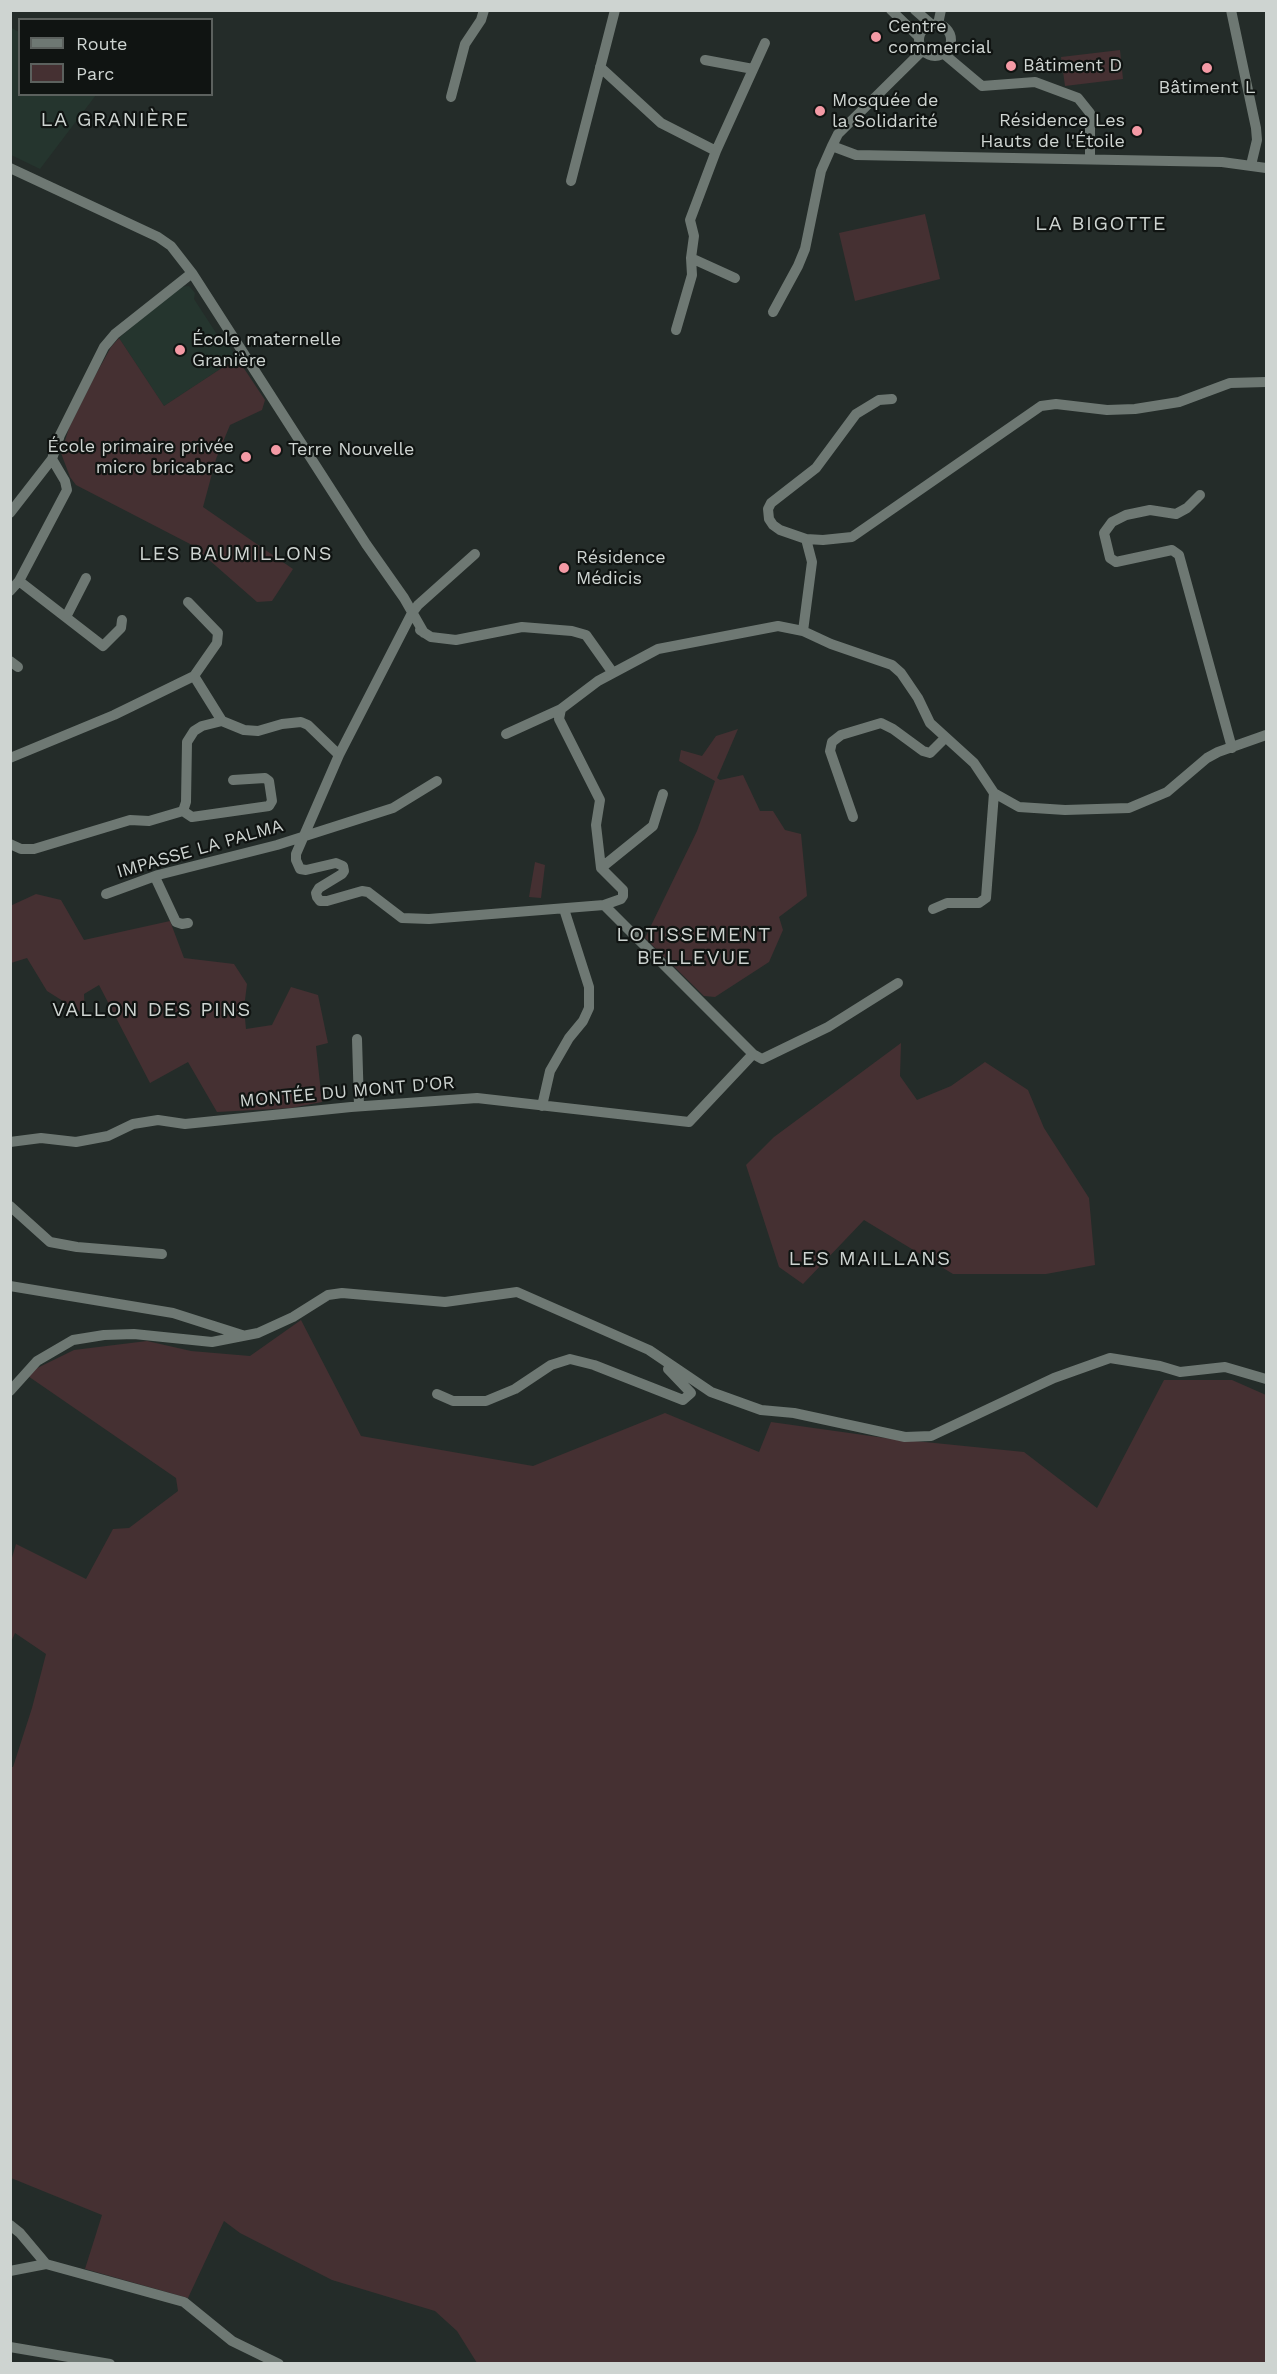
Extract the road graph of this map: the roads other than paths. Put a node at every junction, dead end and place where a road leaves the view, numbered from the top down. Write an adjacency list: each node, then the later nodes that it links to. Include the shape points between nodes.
1 (484, 10): 15 (street, via 465,44)
2 (615, 10): 13 (street)
3 (891, 10): 8 (street)
4 (915, 10): 7 (street)
5 (942, 10): 7 (street)
6 (1231, 10): 19 (street, via 1256,128)
7 (935, 24): 8 (street, via 923,28); 11 (street, via 944,27 951,38)
8 (919, 37): 10 (street)
9 (765, 43): 14 (street)
10 (922, 51): 11 (street, via 933,57); 16 (street, via 838,134)
11 (944, 54): 18 (street, via 982,86 1035,82 1078,98 1090,113)
12 (705, 60): 14 (street)
13 (600, 67): 17 (street, via 661,123); 22 (street)
14 (753, 69): 17 (street)
15 (451, 97)
16 (832, 146): 18 (street, via 856,155); 26 (street, via 821,171 805,249)
17 (716, 151): 23 (street, via 690,220 694,236)
18 (1090, 159): 19 (street)
19 (1251, 165): 21 (street)
20 (10, 168): 24 (street, via 158,237 171,246)
21 (1266, 168)
22 (571, 181)
23 (691, 258): 25 (street); 27 (street, via 692,275)
24 (192, 273): 30 (street, via 104,347); 39 (street)
25 (735, 278)
26 (773, 312)
27 (676, 330)
28 (1266, 382): 33 (street, via 1230,382 1179,402 1135,409 1041,406 852,537)
29 (892, 399): 33 (street, via 879,400 856,414 816,468 771,503 768,519 773,525)
30 (52, 459): 32 (street); 36 (street, via 67,490)
31 (1200, 495): 52 (street, via 1176,514 1150,510 1126,515 1112,522 1104,533 1110,558 1116,562 1172,550 1179,555)
32 (10, 513)
33 (806, 539): 42 (street, via 812,562)
34 (476, 554): 39 (street)
35 (87, 578): 40 (street)
36 (19, 581): 37 (street); 40 (street)
37 (10, 591)
38 (188, 602): 44 (street, via 218,633 218,643)
39 (410, 616): 43 (street, via 424,633 441,640 522,627 572,631 586,635); 49 (street)
40 (66, 617): 41 (street, via 103,646 121,628)
41 (122, 620)
42 (803, 631): 43 (street, via 778,626 658,649); 50 (street, via 892,665 918,698 930,723)
43 (613, 673): 45 (street)
44 (194, 676): 46 (street); 54 (street, via 114,715)
45 (561, 709): 47 (street); 63 (street, via 559,719 600,800 596,825)
46 (222, 722): 51 (street, via 258,731 301,722); 59 (street, via 202,726 187,742)
47 (506, 734)
48 (1266, 735): 52 (street)
49 (347, 738): 51 (street); 53 (street)
50 (945, 738): 57 (street, via 974,763); 60 (street, via 930,753 881,723 841,735 832,742 830,752)
51 (324, 740): 53 (street)
52 (1232, 748): 57 (street, via 1207,758 1167,792 1130,808 1019,807)
53 (339, 755): 61 (street)
54 (10, 758)
55 (233, 780): 59 (street, via 265,778 272,801 269,806 192,817)
56 (437, 781): 61 (street, IMPASSE LA PALMA, via 393,808)
57 (994, 793): 68 (street, via 986,898 979,903 947,903)
58 (663, 794): 63 (street, via 653,826)
59 (183, 811): 62 (street, via 149,821 130,820 34,849)
60 (853, 817)
61 (303, 836): 64 (street, IMPASSE LA PALMA); 67 (street, via 296,860 300,869 340,863 344,871 319,888 316,893 320,901 362,891 402,918 429,919)
62 (10, 844)
63 (601, 867): 66 (street, via 623,890 621,899)
64 (155, 877): 65 (street, IMPASSE LA PALMA); 69 (street, via 176,922)
65 (106, 894)
66 (604, 905): 67 (street); 72 (street)
67 (564, 909): 73 (street, via 589,987 589,1008 550,1071)
68 (933, 909)
69 (188, 923)
70 (898, 983): 72 (street, via 828,1027 768,1057 762,1059)
71 (357, 1039): 74 (street)
72 (753, 1054): 73 (street, MONTÉE DU MONT D'OR, via 689,1122)
73 (542, 1106): 74 (street, MONTÉE DU MONT D'OR, via 477,1098)
74 (359, 1107): 75 (street, MONTÉE DU MONT D'OR, via 185,1124 158,1120 76,1142 41,1138)
75 (10, 1142)
76 (10, 1206): 77 (street, via 42,1236 59,1244)
77 (162, 1254)
78 (10, 1286): 79 (street, via 172,1313)
79 (245, 1336): 80 (street, via 293,1317 328,1295 445,1302 517,1292); 82 (street, via 212,1342 134,1334 73,1340 37,1361)
80 (637, 1344): 81 (street, via 711,1392 761,1410 794,1413 905,1437 931,1436 1054,1378 1110,1358 1180,1372 1225,1367); 83 (street, via 672,1371 691,1393 683,1400 570,1359 551,1365 515,1389 486,1401 453,1401)
81 (1266, 1378)
82 (10, 1391)
83 (437, 1394)
84 (10, 2225): 85 (street)
85 (46, 2264): 86 (street); 89 (street, via 184,2302 232,2341)
86 (10, 2271)
87 (10, 2347): 88 (street)
88 (111, 2364)
89 (279, 2364)

